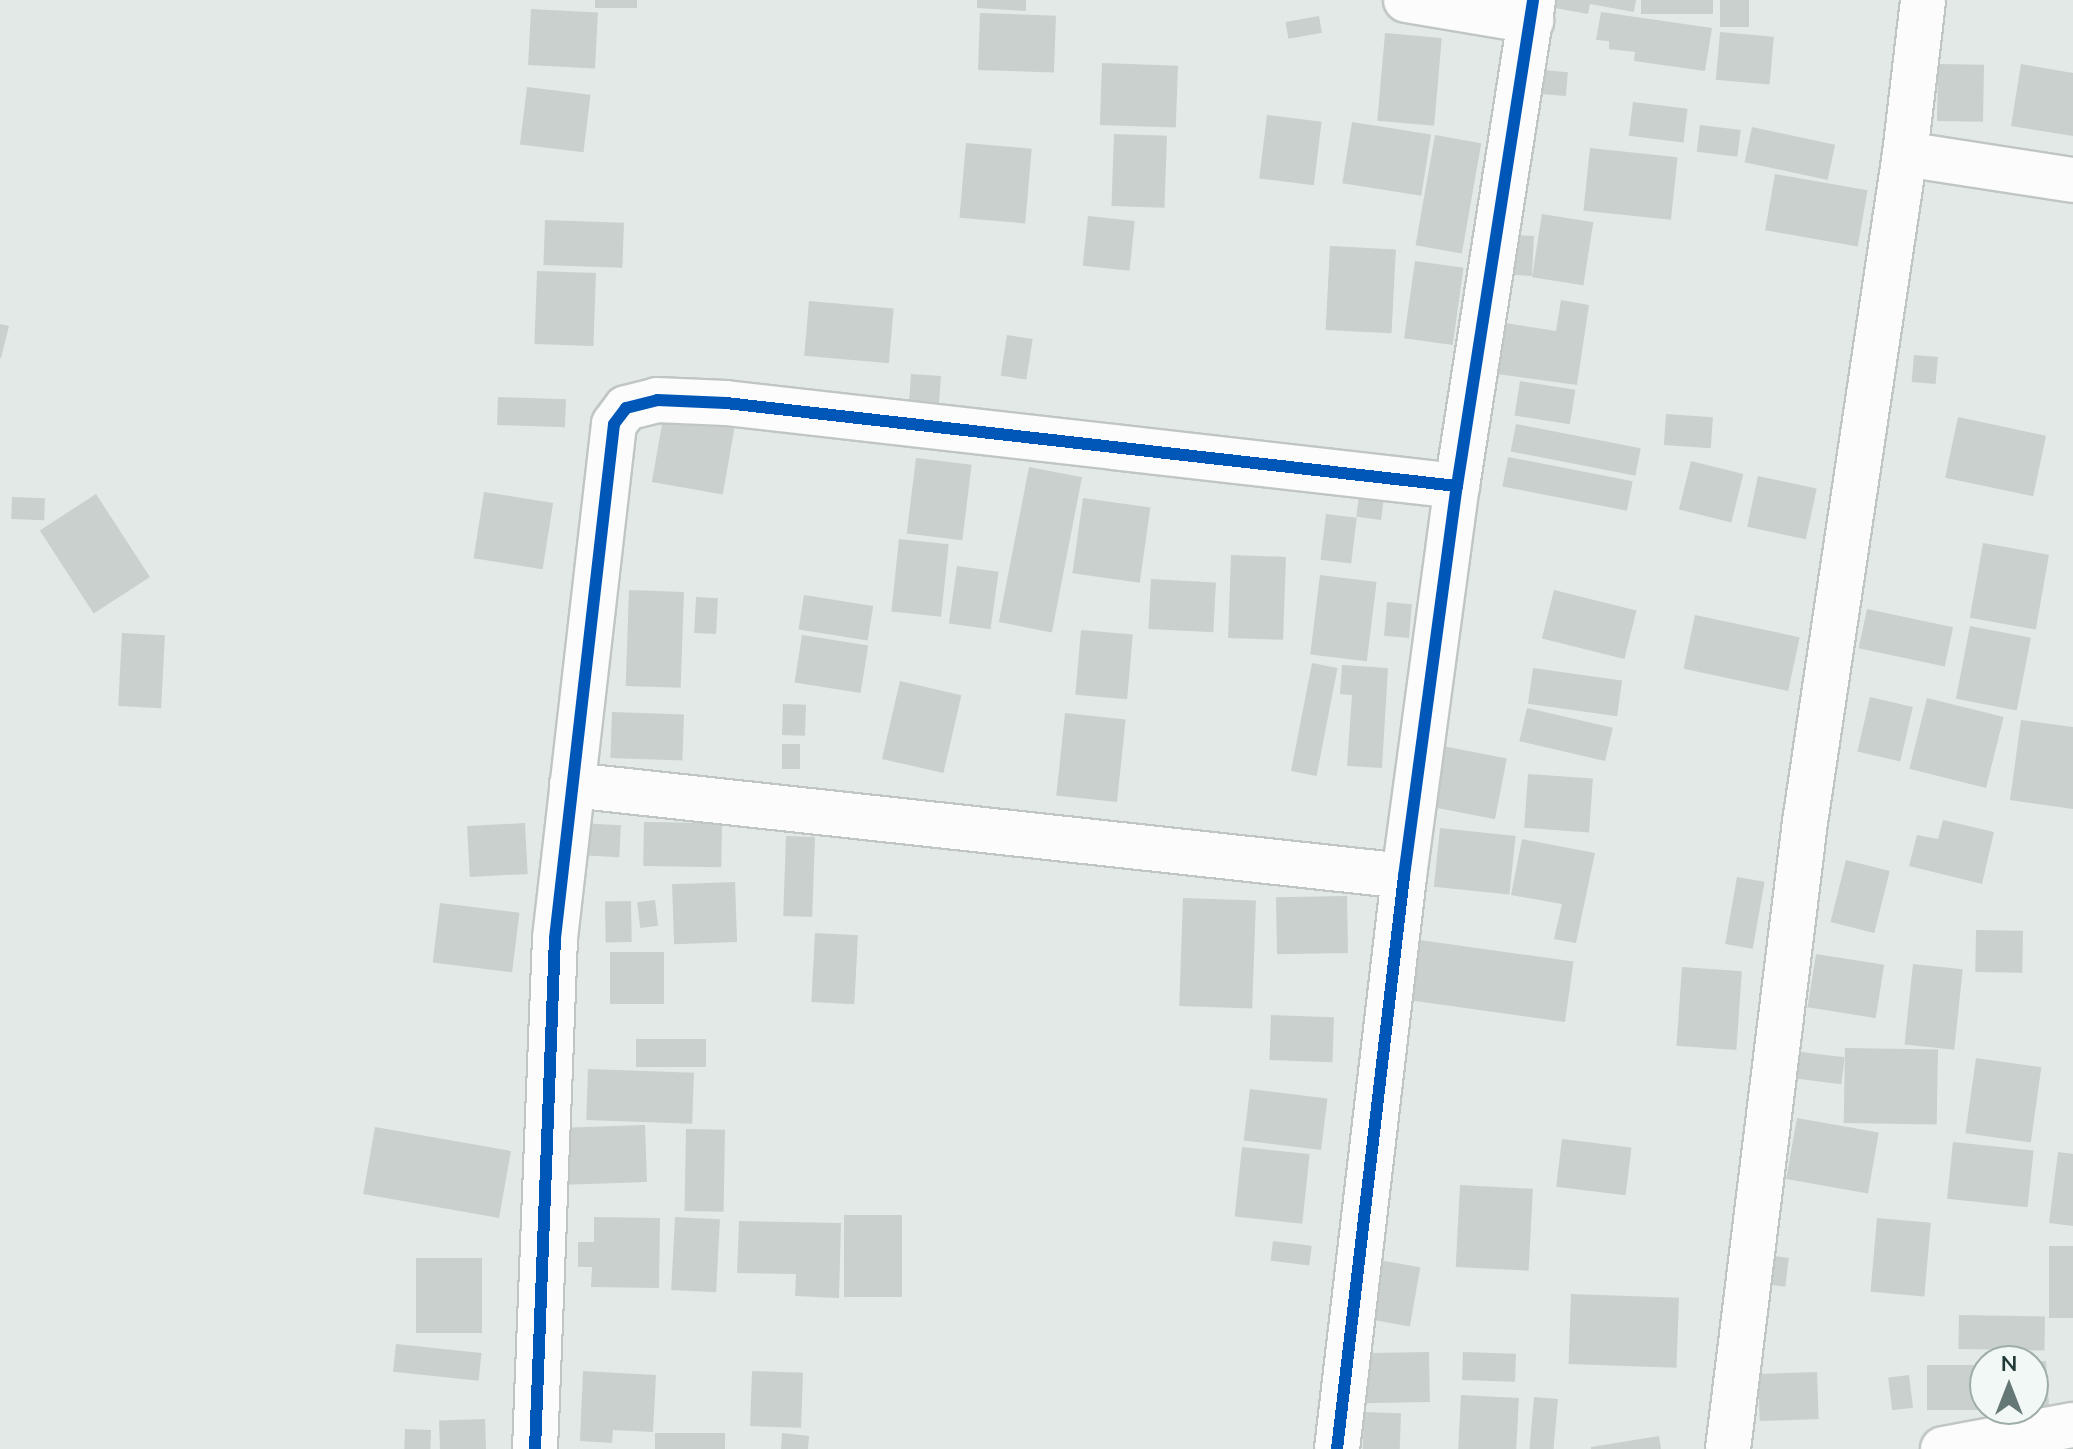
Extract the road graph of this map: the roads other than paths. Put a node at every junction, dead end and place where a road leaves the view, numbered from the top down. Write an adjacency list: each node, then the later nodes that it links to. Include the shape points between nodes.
1 (1406, 0): 3 (street)
2 (1923, 0): 4 (street)
3 (1532, 10): 6 (street)
4 (1905, 154): 5 (street); 12 (street, via 1805,822)
5 (2073, 180)
6 (1457, 486): 7 (street, via 726,403 657,400 626,408 614,424); 8 (street)
7 (572, 785): 8 (street); 10 (street, via 555,938)
8 (1404, 876): 11 (street)
9 (2073, 1425): 13 (street)
10 (535, 1449)
11 (1337, 1449)
12 (1728, 1449)
13 (1943, 1449)

